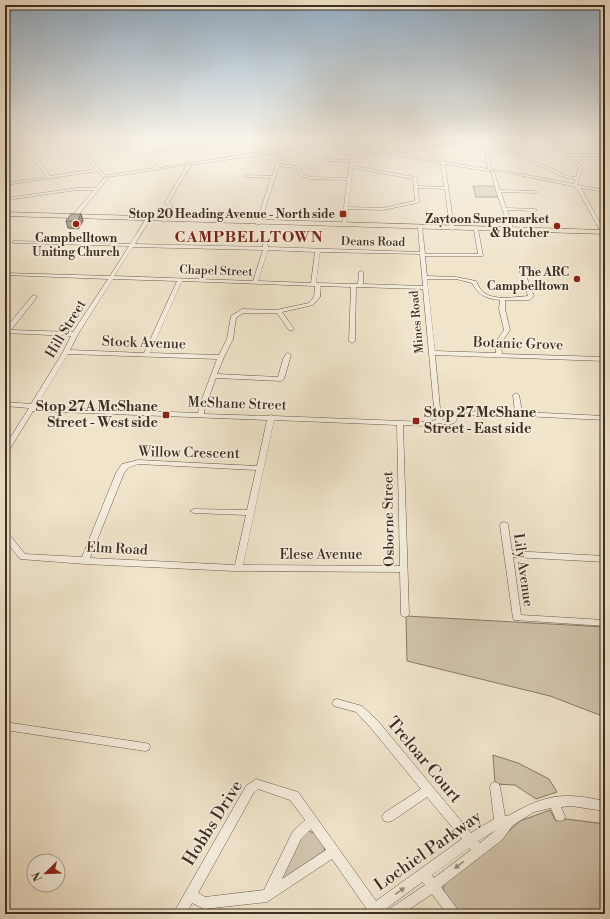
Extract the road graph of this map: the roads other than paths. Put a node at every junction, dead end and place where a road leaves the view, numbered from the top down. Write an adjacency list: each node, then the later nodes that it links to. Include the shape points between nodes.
1 (18, 182): 11 (street)
2 (102, 182): 16 (street)
3 (179, 182): 28 (street, via 167,202 171,207)
4 (272, 182): 29 (street)
5 (350, 182): 22 (street)
6 (415, 182): 14 (street)
7 (445, 182): 15 (street)
8 (495, 182): 19 (street)
9 (554, 182): 12 (street)
10 (576, 182): 12 (street)
11 (5, 184)
12 (575, 186): 17 (street); 35 (street, via 579,188)
13 (605, 186): 17 (street)
14 (416, 188): 15 (street); 22 (street, via 416,203 383,209)
15 (445, 188): 32 (street)
16 (97, 189): 21 (street, via 77,189 9,198); 26 (street)
17 (594, 189): 18 (street)
18 (605, 190)
19 (498, 191): 20 (street); 23 (street)
20 (535, 192)
21 (5, 196)
22 (346, 208): 30 (street)
23 (505, 209): 24 (street); 34 (street)
24 (535, 210)
25 (5, 215): 26 (main road)
26 (74, 217): 27 (main road)
27 (148, 219): 28 (main road); 38 (street, Hill Street)
28 (165, 220): 29 (main road)
29 (259, 222): 30 (main road)
30 (344, 225): 31 (main road)
31 (420, 228): 32 (main road); 41 (street, Mines Road)
32 (451, 228): 33 (main road); 34 (main road)
33 (476, 230): 34 (main road); 41 (street, Deans Road, via 481,255)
34 (511, 230): 35 (main road)
35 (604, 233)
36 (14, 242): 38 (street, Deans Road)
37 (265, 242): 39 (street)
38 (131, 246): 39 (street, Deans Road); 46 (street, Hill Street)
39 (266, 249): 40 (street, Deans Road); 48 (street)
40 (318, 250): 41 (street, Deans Road); 49 (street)
41 (422, 254): 45 (street, Mines Road)
42 (521, 269): 54 (street, via 529,298)
43 (361, 272): 51 (street)
44 (5, 274): 46 (street, Chapel Street)
45 (424, 277): 52 (street, Mines Road); 54 (street, via 467,279 474,282 479,293)
46 (111, 278): 47 (street, Chapel Street); 58 (street, Hill Street)
47 (180, 280): 48 (street, Chapel Street); 62 (street)
48 (255, 283): 49 (street, Chapel Street)
49 (315, 284): 50 (street, Chapel Street); 55 (street, via 317,297 311,304)
50 (354, 286): 51 (street, Chapel Street); 59 (street)
51 (360, 286): 52 (street, Chapel Street)
52 (425, 288): 61 (street, Mines Road)
53 (34, 297): 57 (street)
54 (503, 299): 64 (street, via 502,309 507,330 498,343)
55 (279, 312): 56 (street); 65 (street, via 237,313 233,317 230,339)
56 (291, 329)
57 (6, 331): 58 (street)
58 (75, 334): 60 (street, Hill Street)
59 (352, 341)
60 (66, 352): 62 (street, Stock Avenue); 70 (street, Hill Street)
61 (431, 353): 64 (street, Botanic Grove); 74 (street, Mines Road, via 437,408)
62 (146, 355): 65 (street, Stock Avenue)
63 (288, 355): 67 (street, via 281,379)
64 (499, 356): 66 (street, Botanic Grove)
65 (221, 357): 67 (street)
66 (605, 359)
67 (214, 376): 71 (street)
68 (516, 394): 72 (street)
69 (5, 404): 70 (street, McShane Street)
70 (33, 407): 71 (street, McShane Street); 77 (street, Hill Street)
71 (201, 414): 73 (street, McShane Street)
72 (519, 414): 74 (street, via 482,412); 75 (street)
73 (271, 417): 76 (street, McShane Street); 78 (street)
74 (441, 418): 76 (street, McShane Street, via 427,424)
75 (605, 418)
76 (400, 423): 87 (street, Osborne Street)
77 (5, 452)
78 (260, 468): 80 (street); 85 (street, Willow Crescent, via 138,462 125,466)
79 (194, 511): 80 (street)
80 (249, 513): 86 (street)
81 (504, 525): 83 (street, Lily Avenue)
82 (5, 535): 85 (street, Elm Road, via 22,557)
83 (508, 554): 84 (street); 89 (street, Lily Avenue, via 517,618)
84 (605, 559)
85 (85, 561): 86 (street, Elm Road)
86 (238, 568): 87 (street, Elese Avenue)
87 (403, 569): 88 (street, Osborne Street)
88 (405, 614)
89 (605, 623)
90 (337, 703): 94 (street, Treloar Court, via 359,709)
91 (5, 726): 92 (street)
92 (145, 747)
93 (495, 787): 100 (street)
94 (428, 790): 98 (street); 101 (street, Treloar Court)
95 (554, 802): 96 (street, Lochiel Parkway, via 571,801); 97 (street); 100 (street, Lochiel Parkway, via 532,808)
96 (605, 806)
97 (560, 816)
98 (388, 817)
99 (312, 821): 103 (street, Hobbs Drive); 106 (street, Hobbs Drive, via 294,796 256,784 250,789); 107 (street, via 297,835)
100 (505, 821): 101 (street, Lochiel Parkway); 102 (street, Lochiel Parkway, via 498,836)
101 (470, 840): 102 (street, Treloar Court); 104 (street, Lochiel Parkway)
102 (478, 850): 105 (street, Lochiel Parkway, one-way to 105)
103 (333, 852): 107 (street); 108 (street, Hobbs Drive)
104 (424, 874): 105 (street); 108 (street, Lochiel Parkway, one-way to 104)
105 (433, 886): 110 (street, Lochiel Parkway); 111 (street)
106 (190, 895): 107 (street, via 204,903); 109 (street, Hobbs Drive)
107 (268, 896)
108 (374, 912)
109 (179, 914)
110 (392, 914)
111 (454, 914)

